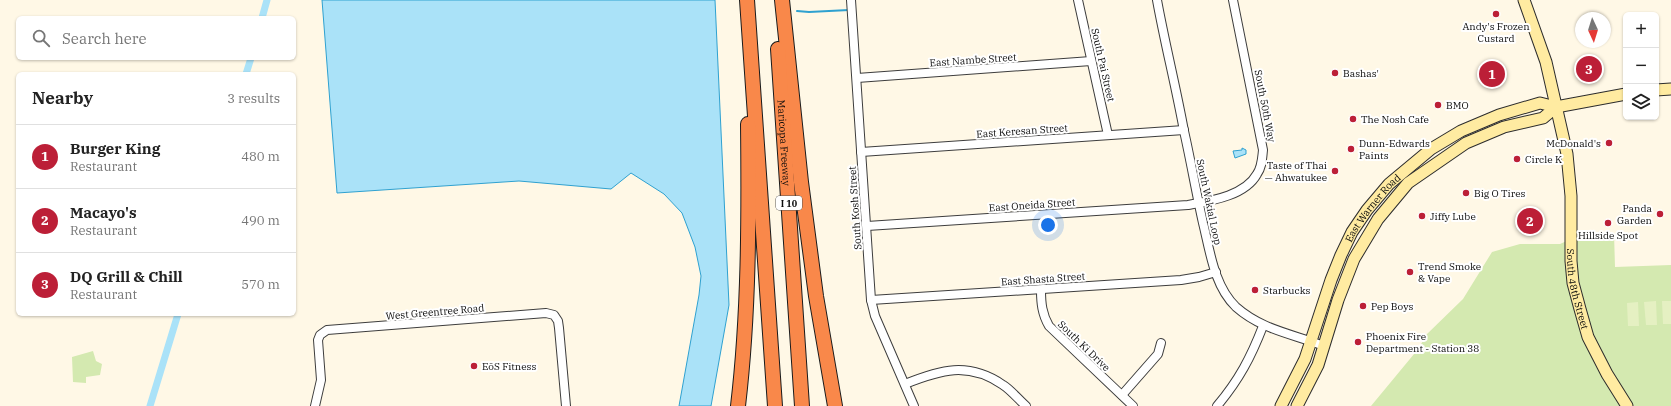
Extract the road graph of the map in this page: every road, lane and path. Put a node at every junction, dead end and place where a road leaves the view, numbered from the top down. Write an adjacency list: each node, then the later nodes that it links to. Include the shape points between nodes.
1 (741, 0): 34 (highway, via 749,188 745,336)
2 (747, 0): 35 (highway, I 10)
3 (774, 0): 36 (highway, Maricopa Freeway / I 10)
4 (782, 0): 37 (highway, via 801,182 816,296)
5 (851, 0): 11 (street, South Kosh Street)
6 (1078, 0): 10 (street, South Pai Street)
7 (1157, 0): 16 (street, South Wakial Loop)
8 (1233, 0): 19 (street, South 50th Way, via 1262,138 1262,163 1252,181 1244,187 1234,193)
9 (1524, 0): 15 (main road, South 48th Street, via 1546,62)
10 (1091, 62): 11 (street, East Nambe Street); 17 (street, South Pai Street)
11 (857, 78): 18 (street, South Kosh Street)
12 (1671, 89): 13 (main road)
13 (1659, 90)
14 (1623, 95): 15 (main road, East Warner Road)
15 (1556, 107): 21 (main road, East Warner Road, via 1540,103 1499,114 1461,131 1431,149 1389,184 1367,210 1352,232); 23 (main road, East Warner Road, via 1543,118 1504,127 1466,143 1408,184 1378,219); 44 (main road, South 48th Street, via 1570,180 1570,249 1573,283 1588,337)
16 (1184, 130): 17 (street, East Keresan Street); 19 (street, South Wakial Loop)
17 (1108, 135): 18 (street, East Keresan Street)
18 (861, 152): 20 (street, South Kosh Street)
19 (1199, 203): 20 (street, East Oneida Street); 22 (street, South Wakial Loop)
20 (867, 226): 25 (street, South Kosh Street)
21 (1336, 269): 23 (main road); 27 (main road, East Warner Road)
22 (1216, 272): 24 (street, East Shasta Street, via 1181,280); 26 (street, South Wakial Loop, via 1227,296 1235,306)
23 (1348, 273): 29 (main road, East Warner Road)
24 (1041, 290): 25 (street, East Shasta Street); 31 (street, South Ki Drive, via 1044,317 1049,326)
25 (872, 300): 30 (street, South Kosh Street, via 875,316)
26 (1263, 326): 27 (street, South Wakial Loop); 41 (street, via 1248,364)
27 (1311, 342): 29 (street, South Wakial Loop); 42 (main road, East Warner Road, via 1305,360)
28 (1161, 343): 31 (street, via 1158,354)
29 (1324, 346): 43 (main road, East Warner Road)
30 (905, 384): 38 (street, South Kosh Street); 39 (street, via 932,373 949,370 968,371 987,376 1003,385)
31 (1122, 395): 40 (street, South Ki Drive)
32 (315, 406): 33 (street, West Greentree Road, via 321,380 318,346 320,335 327,330 537,313 554,315 558,321)
33 (566, 406)
34 (738, 406)
35 (775, 406)
36 (802, 406)
37 (835, 406)
38 (914, 406)
39 (1026, 406)
40 (1134, 406)
41 (1217, 406)
42 (1281, 406)
43 (1298, 406)
44 (1627, 406)

